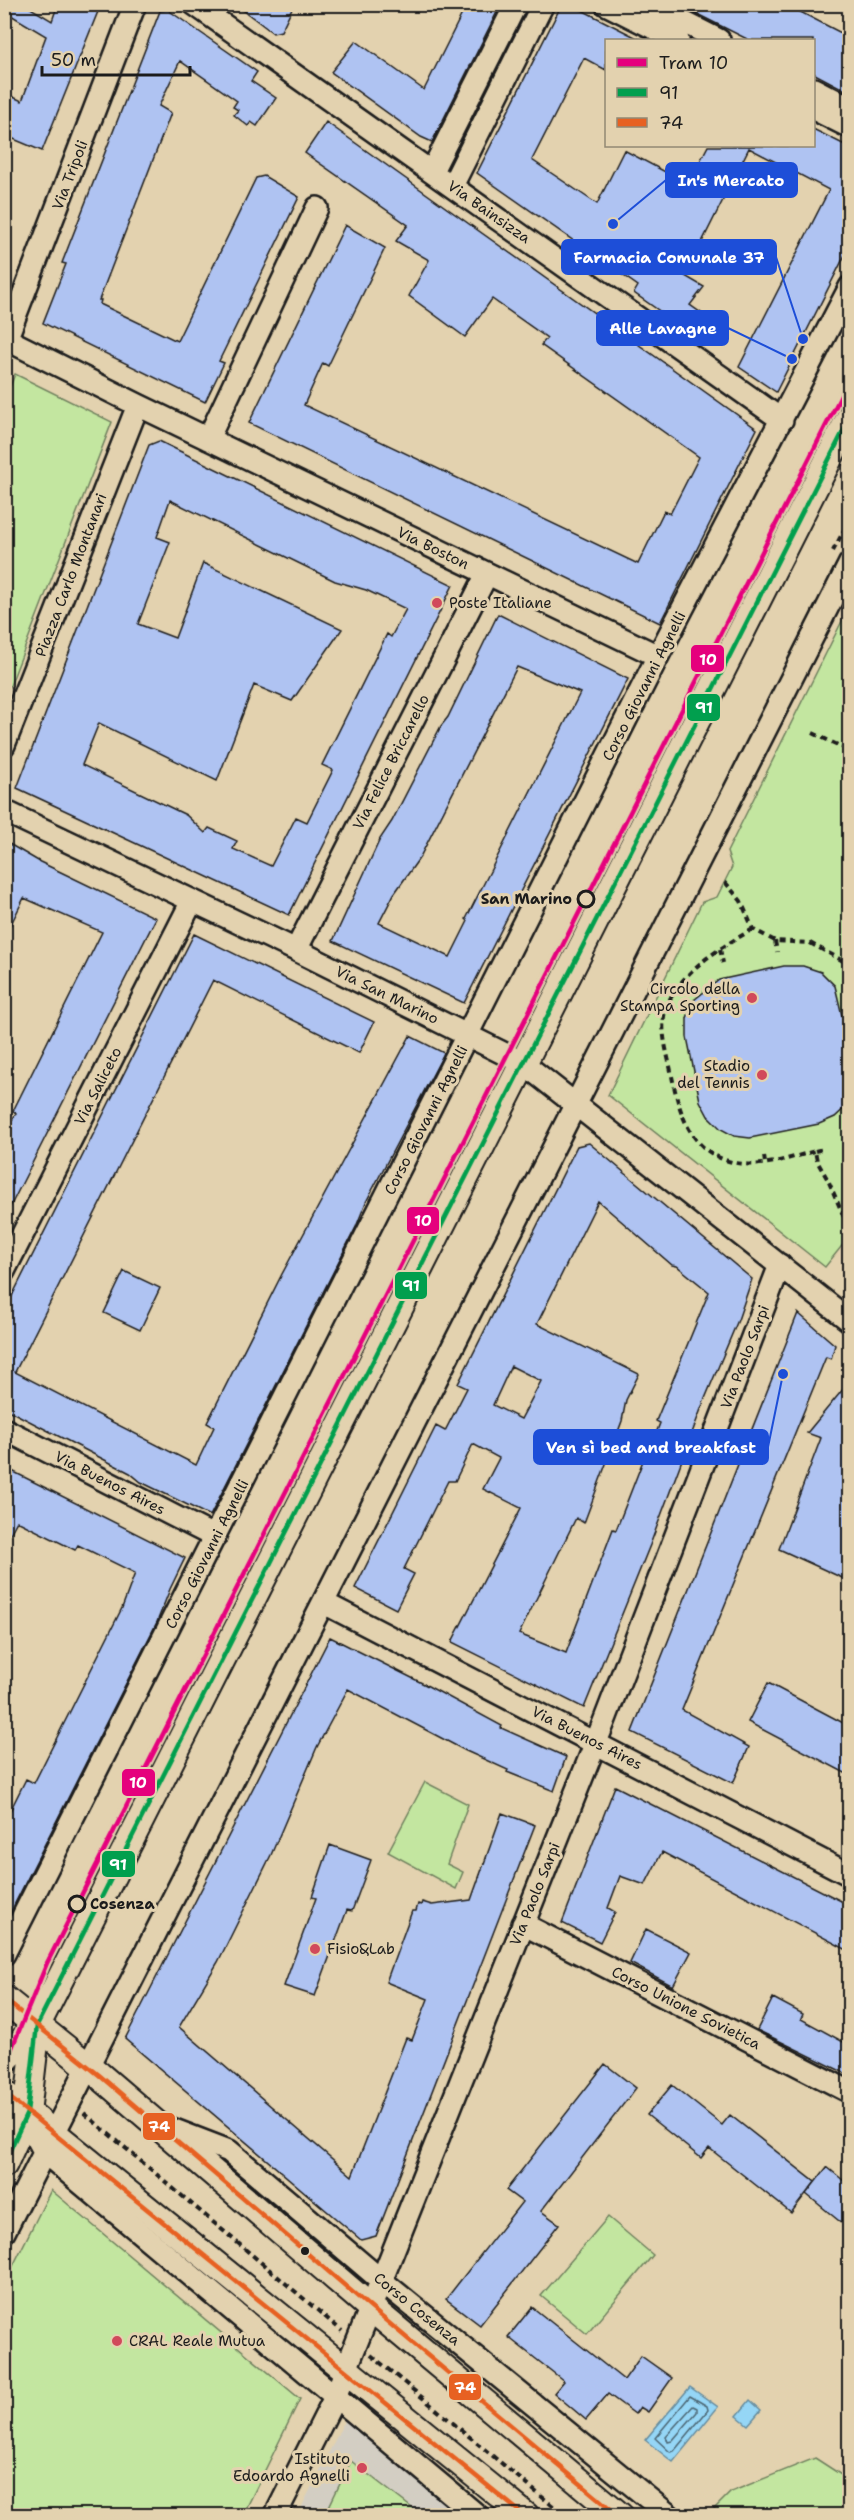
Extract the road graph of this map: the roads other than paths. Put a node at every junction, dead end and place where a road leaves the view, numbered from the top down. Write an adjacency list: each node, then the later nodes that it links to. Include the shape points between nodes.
1 (135, 4): 17 (street, Via Tripoli)
2 (194, 4): 13 (street, Via Bainsizza)
3 (516, 4): 13 (street)
4 (543, 4): 14 (street)
5 (606, 4): 7 (street)
6 (648, 4): 8 (street)
7 (676, 39)
8 (716, 39)
9 (815, 90): 10 (street)
10 (849, 108)
11 (815, 110): 12 (street)
12 (849, 127)
13 (432, 171): 14 (street, Via Bainsizza)
14 (452, 186): 20 (street, Via Bainsizza)
15 (317, 208): 21 (street)
16 (849, 287): 20 (street, Corso Giovanni Agnelli)
17 (5, 341): 18 (street, Via Boston)
18 (138, 405): 21 (street, Via Boston); 25 (street, Piazza Carlo Montanari)
19 (849, 417): 30 (main road)
20 (782, 420): 24 (street, Corso Giovanni Agnelli)
21 (208, 439): 23 (street, Via Boston)
22 (849, 562): 31 (street)
23 (487, 573): 24 (street, Via Boston); 28 (street, Via Felice Briccarello)
24 (658, 656): 29 (street, Corso Giovanni Agnelli)
25 (4, 745)
26 (4, 811): 27 (street, Via San Marino)
27 (192, 901): 28 (street, Via San Marino); 33 (street, Via Saliceto)
28 (296, 950): 29 (street, Via San Marino)
29 (468, 1035): 30 (street, Via San Marino); 36 (street, Corso Giovanni Agnelli)
30 (523, 1063): 31 (street, Via San Marino); 43 (main road)
31 (576, 1103): 32 (street, Via San Marino); 37 (street)
32 (780, 1266): 34 (street, Via San Marino); 38 (street, Via Paolo Sarpi)
33 (4, 1271)
34 (849, 1320)
35 (4, 1429): 36 (street, Via Buenos Aires)
36 (215, 1537): 41 (street, Corso Giovanni Agnelli)
37 (324, 1603): 38 (street, Via Buenos Aires); 45 (street)
38 (596, 1742): 39 (street, Via Buenos Aires); 40 (street, Via Paolo Sarpi)
39 (849, 1875)
40 (523, 1924): 46 (street, Corso Unione Sovietica); 52 (street, Via Paolo Sarpi)
41 (4, 1954)
42 (4, 1999): 43 (main road, Corso Cosenza)
43 (37, 2025): 44 (main road); 45 (main road, Corso Cosenza); 49 (main road)
44 (4, 2061)
45 (89, 2066): 48 (main road, Corso Cosenza); 49 (street)
46 (849, 2092)
47 (4, 2093): 49 (main road)
48 (154, 2122): 52 (street, Corso Cosenza, via 229,2151); 53 (main road, Corso Cosenza)
49 (40, 2130): 50 (main road); 51 (street); 54 (main road); 55 (street)
50 (6, 2161)
51 (4, 2232)
52 (382, 2281): 53 (street, Via Paolo Sarpi); 60 (street, Corso Cosenza)
53 (371, 2308): 54 (street, Via Paolo Sarpi); 59 (main road, Corso Cosenza)
54 (347, 2369): 55 (street, Via Paolo Sarpi); 58 (main road)
55 (335, 2397): 56 (street, Via Paolo Sarpi); 57 (street)
56 (275, 2516)
57 (478, 2516)
58 (526, 2516)
59 (620, 2516)
60 (670, 2516)

